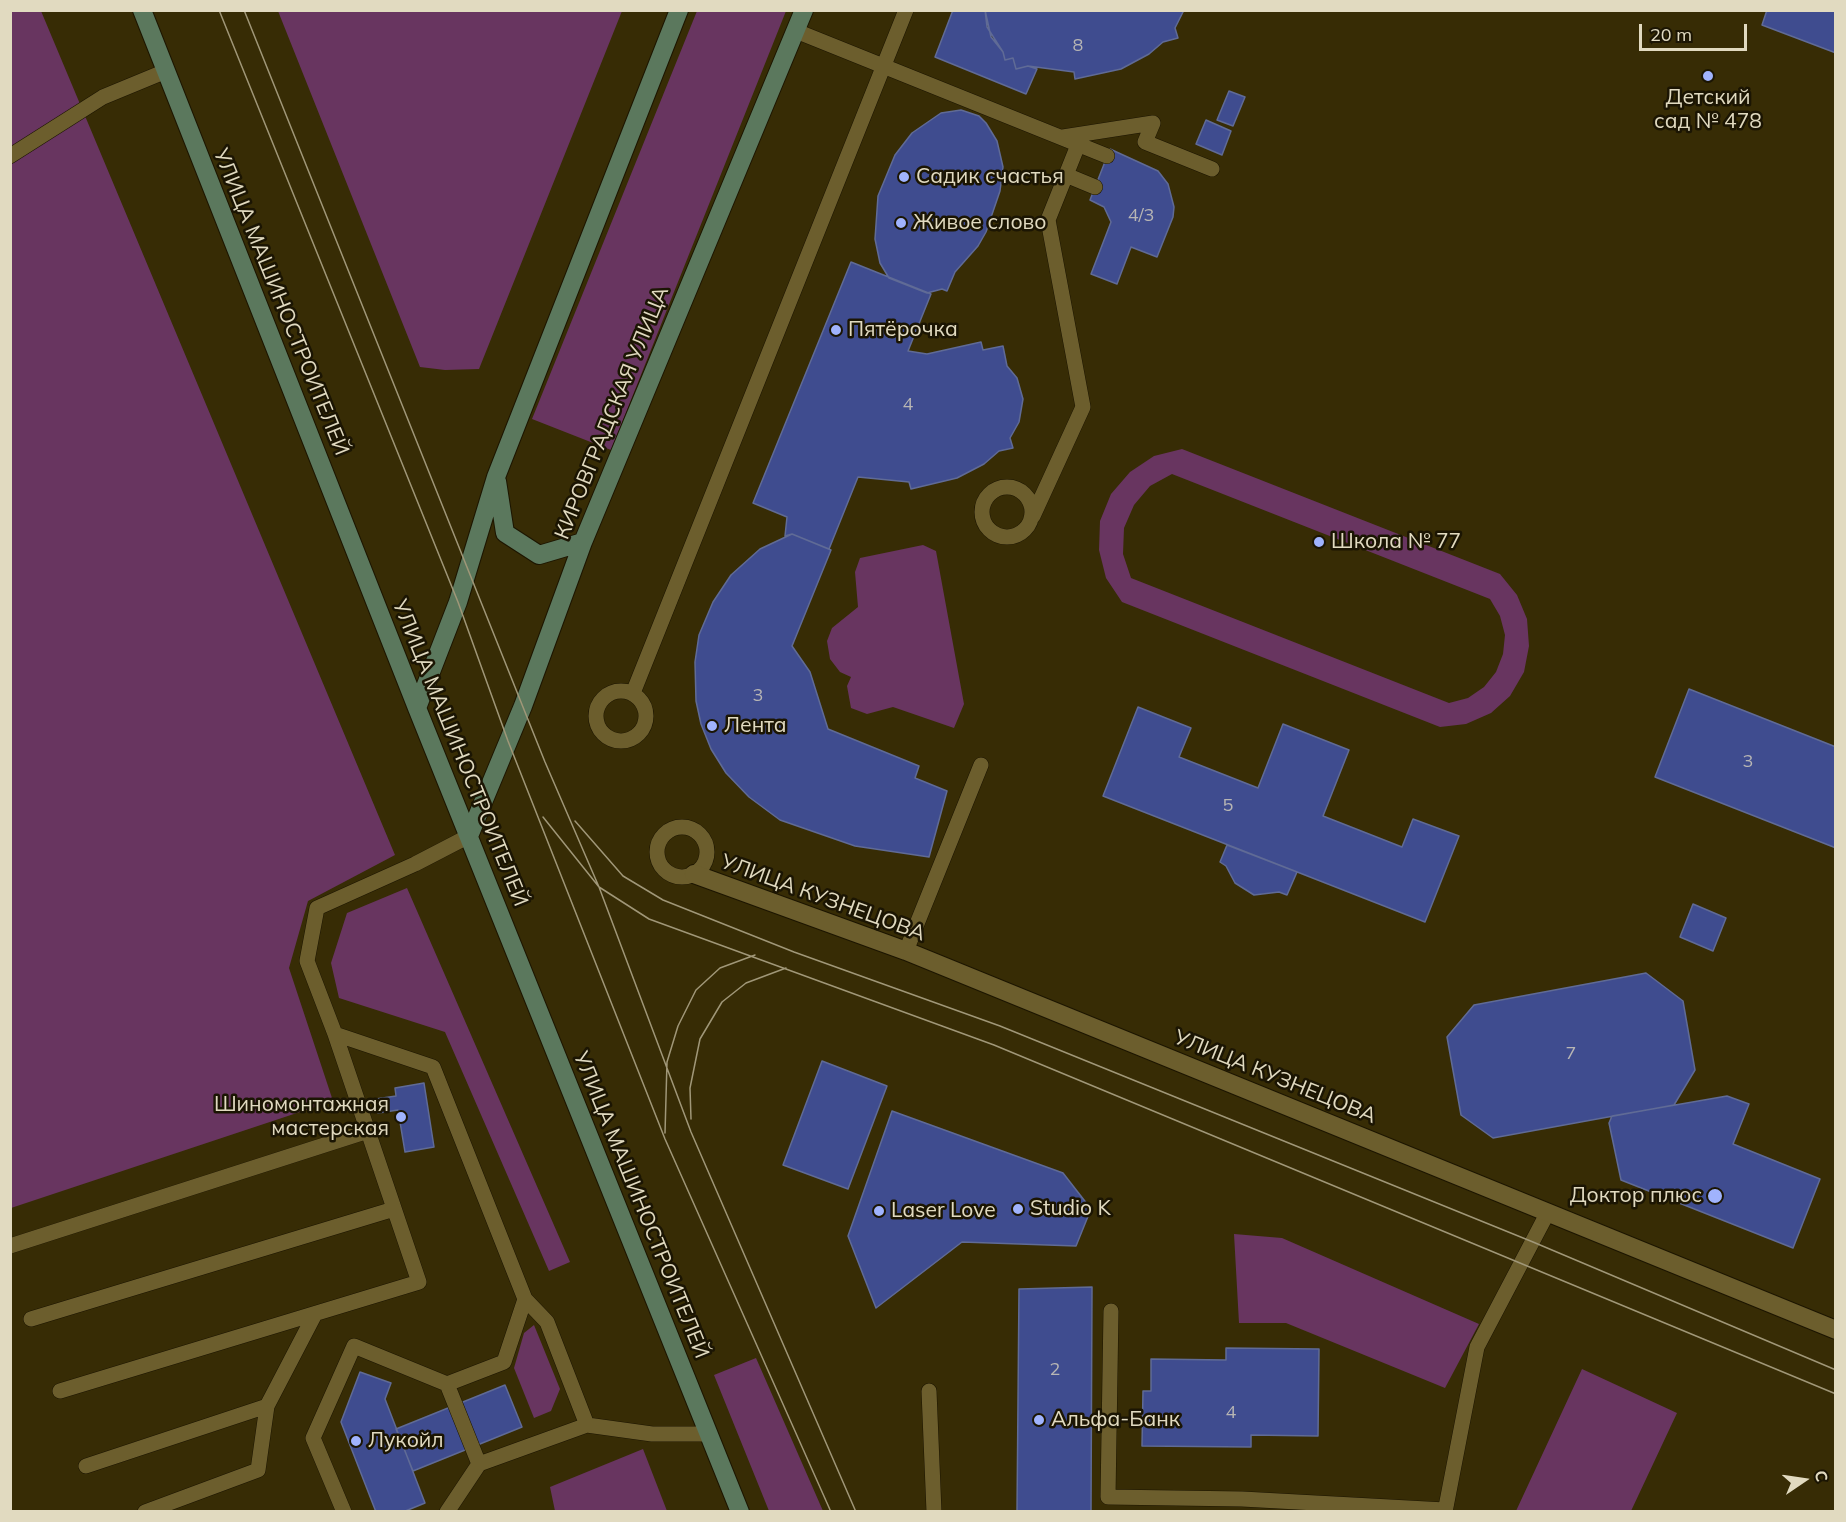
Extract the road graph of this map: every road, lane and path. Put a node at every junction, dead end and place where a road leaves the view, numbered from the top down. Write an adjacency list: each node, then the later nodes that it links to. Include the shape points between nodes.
1 (142, 10): 7 (main road, УЛИЦА МАШИНОСТРОИТЕЛЕЙ)
2 (679, 10): 15 (main road)
3 (804, 10): 5 (main road, КИРОВГРАДСКАЯ УЛИЦА)
4 (906, 10): 6 (lane)
5 (796, 31): 6 (lane); 17 (main road, КИРОВГРАДСКАЯ УЛИЦА)
6 (884, 66): 8 (lane); 18 (lane)
7 (166, 71): 10 (lane, via 103,98); 19 (main road, УЛИЦА МАШИНОСТРОИТЕЛЕЙ)
8 (1061, 138): 9 (lane); 12 (lane, via 1153,123 1145,142)
9 (1078, 145): 11 (lane); 13 (lane)
10 (10, 156)
11 (1107, 156)
12 (1212, 169)
13 (1066, 175): 14 (lane); 16 (lane, via 1047,220 1083,407)
14 (1095, 187)
15 (496, 477): 17 (main road, via 505,533 538,555); 19 (main road, via 458,602)
16 (1033, 516)
17 (583, 542): 21 (main road, КИРОВГРАДСКАЯ УЛИЦА, via 523,706)
18 (633, 693)
19 (417, 708): 21 (main road, УЛИЦА МАШИНОСТРОИТЕЛЕЙ)
20 (981, 765): 23 (lane)
21 (469, 836): 24 (lane, via 317,908 307,961); 39 (main road, УЛИЦА МАШИНОСТРОИТЕЛЕЙ)
22 (694, 874): 23 (street, УЛИЦА КУЗНЕЦОВА)
23 (906, 951): 27 (street, УЛИЦА КУЗНЕЦОВА)
24 (335, 1034): 25 (lane); 29 (lane, via 433,1067)
25 (368, 1131): 26 (lane); 28 (lane)
26 (394, 1209): 31 (lane, via 419,1282); 32 (lane)
27 (1548, 1212): 33 (street, УЛИЦА КУЗНЕЦОВА); 42 (lane, via 1477,1347)
28 (10, 1246)
29 (525, 1299): 34 (lane, via 504,1362); 38 (lane, via 547,1322)
30 (1111, 1311): 42 (lane, via 1108,1497 1242,1499)
31 (315, 1314): 35 (lane); 37 (lane)
32 (31, 1319)
33 (1836, 1330)
34 (447, 1384): 40 (lane); 44 (lane, via 354,1346 313,1438)
35 (60, 1391)
36 (929, 1391): 47 (lane)
37 (267, 1406): 41 (lane); 43 (lane, via 258,1470)
38 (587, 1425): 39 (lane, via 652,1434); 40 (lane)
39 (708, 1434): 46 (main road, УЛИЦА МАШИНОСТРОИТЕЛЕЙ)
40 (479, 1464): 45 (lane)
41 (86, 1466)
42 (1445, 1511)
43 (145, 1512)
44 (344, 1512)
45 (447, 1512)
46 (740, 1512)
47 (934, 1512)

